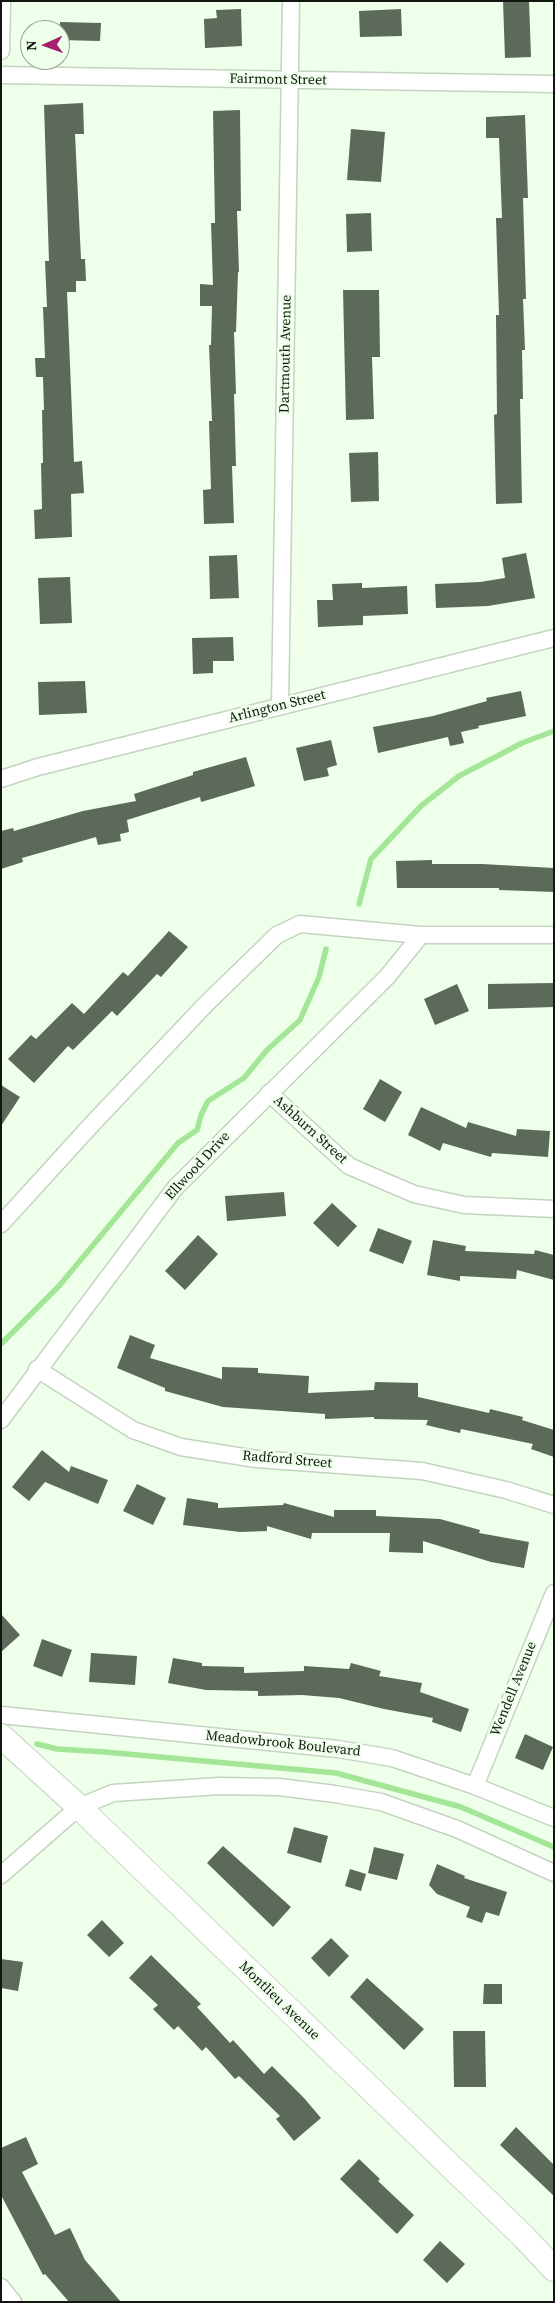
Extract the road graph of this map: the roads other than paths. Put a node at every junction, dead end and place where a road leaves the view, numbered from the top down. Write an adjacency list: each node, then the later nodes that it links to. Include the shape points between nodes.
1 (2, 1): 3 (street)
2 (291, 1): 5 (street, Dartmouth Avenue)
3 (1, 50)
4 (1, 75): 5 (street, Fairmont Street)
5 (290, 80): 6 (street, Fairmont Street); 8 (street, Dartmouth Avenue)
6 (554, 84)
7 (554, 638): 8 (street, Arlington Street)
8 (280, 706): 9 (street, Arlington Street)
9 (1, 779)
10 (421, 935): 11 (street); 12 (street, Ellwood Drive, via 387,977); 14 (street, via 300,924 277,935 100,1114)
11 (554, 936)
12 (269, 1093): 13 (street, Ashburn Street, via 350,1166 414,1194 464,1205); 15 (street, Ellwood Drive, via 175,1188)
13 (554, 1209)
14 (1, 1224)
15 (37, 1369): 16 (street, Ellwood Drive); 17 (street, Radford Street, via 134,1430 181,1447 256,1459 422,1471)
16 (1, 1420)
17 (554, 1504)
18 (554, 1592): 21 (street, Wendell Avenue)
19 (1, 1715): 21 (street, Meadowbrook Boulevard, via 338,1749 392,1758)
20 (1, 1736): 22 (street, Montlieu Avenue)
21 (475, 1786): 23 (street, Meadowbrook Boulevard)
22 (79, 1807): 24 (street, via 113,1793 220,1786 334,1794 381,1802 457,1829); 25 (street); 26 (street, Montlieu Avenue)
23 (554, 1818)
24 (554, 1873)
25 (1, 1875)
26 (554, 2269)
27 (1, 2287): 28 (street)
28 (13, 2302)

